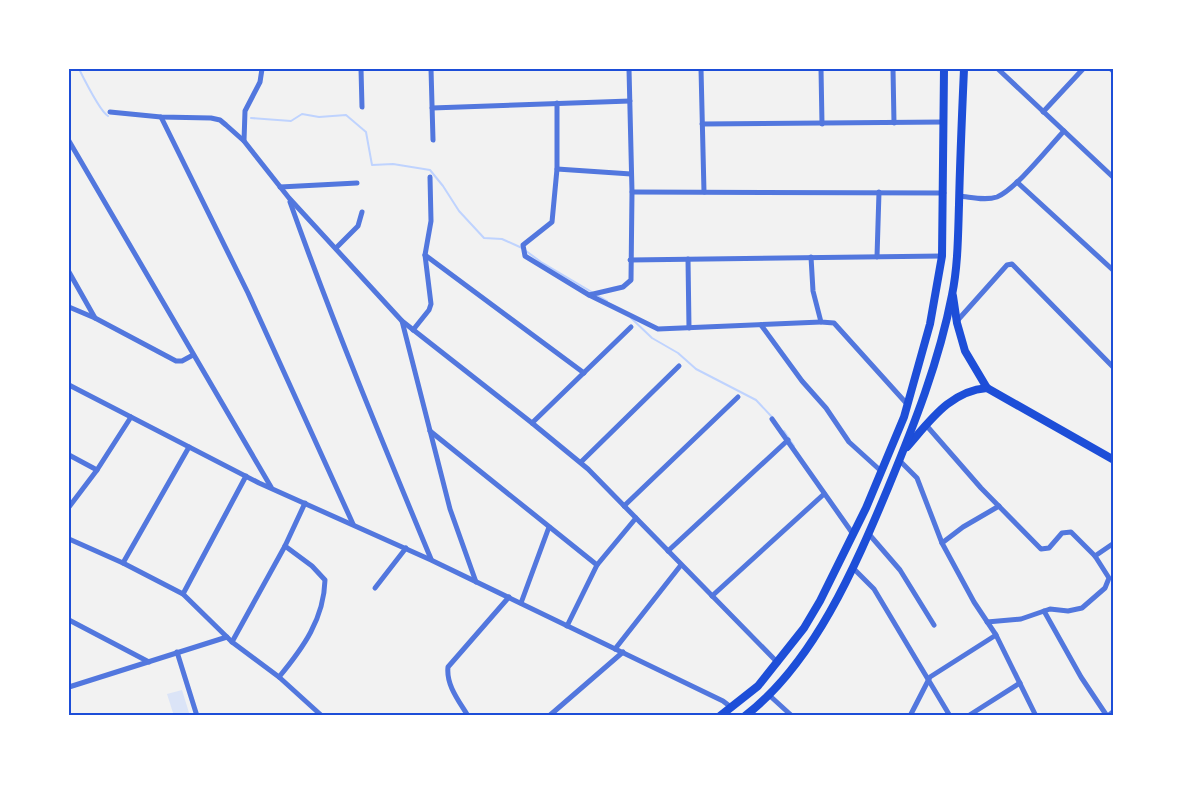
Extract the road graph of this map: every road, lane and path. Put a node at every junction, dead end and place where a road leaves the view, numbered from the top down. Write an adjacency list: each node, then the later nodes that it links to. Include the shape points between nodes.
1 (262, 69): 26 (street, via 260,82 245,111)
2 (361, 69): 14 (street)
3 (431, 69): 15 (street)
4 (629, 69): 12 (street)
5 (701, 69): 21 (street)
6 (821, 69): 22 (street)
7 (893, 69): 20 (street)
8 (944, 69): 19 (main road)
9 (964, 69): 38 (main road)
10 (998, 69): 16 (street)
11 (1083, 69): 16 (street)
12 (630, 101): 13 (street); 28 (street)
13 (557, 103): 15 (street); 27 (street)
14 (362, 107)
15 (432, 108): 24 (street)
16 (1043, 111): 23 (street)
17 (110, 112): 18 (street)
18 (161, 117): 26 (street, via 220,120); 90 (street, via 248,293)
19 (944, 122): 20 (street); 37 (main road)
20 (894, 123): 22 (street)
21 (702, 124): 22 (street); 35 (street)
22 (822, 124)
23 (1064, 131): 30 (street); 31 (street)
24 (433, 140)
25 (69, 141): 61 (street)
26 (244, 141): 33 (street)
27 (557, 170): 28 (street); 51 (street, via 552,222 523,245 525,256)
28 (631, 174): 34 (street)
29 (430, 177): 42 (street)
30 (1114, 178)
31 (1017, 182): 38 (street, via 989,199); 48 (street)
32 (357, 183): 33 (street)
33 (280, 187): 39 (street)
34 (632, 192): 35 (street); 47 (street)
35 (704, 192): 36 (street)
36 (879, 192): 37 (street); 45 (street)
37 (944, 193): 43 (main road)
38 (959, 196): 50 (main road)
39 (289, 198): 41 (street); 101 (street)
40 (362, 212): 41 (street, via 358,226)
41 (336, 248): 54 (street)
42 (425, 255): 60 (street, via 431,304); 64 (street)
43 (942, 256): 45 (street); 68 (main road, via 930,324)
44 (811, 257): 45 (street); 46 (street); 56 (street)
45 (877, 257)
46 (688, 259): 47 (street); 59 (street)
47 (630, 260): 51 (street, via 631,280 623,287)
48 (1114, 271)
49 (69, 272): 53 (street)
50 (952, 294): 55 (main road); 77 (main road, via 930,381)
51 (589, 295): 59 (street, via 658,329)
52 (69, 308): 53 (street)
53 (95, 318): 61 (street, via 176,361)
54 (402, 321): 60 (street); 73 (street)
55 (957, 321): 63 (street, via 1012,264); 66 (main road, via 965,351)
56 (820, 322): 57 (street); 68 (street, via 834,323)
57 (761, 325): 59 (street); 81 (street, via 849,442)
58 (632, 327): 64 (street)
59 (689, 328)
60 (413, 330): 71 (street)
61 (193, 355): 83 (street)
62 (679, 366): 79 (street)
63 (1114, 368)
64 (584, 374): 71 (street)
65 (69, 385): 69 (street)
66 (987, 388): 72 (main road, via 954,398); 78 (main road)
67 (738, 397): 86 (street)
68 (907, 404): 81 (main road)
69 (131, 417): 75 (street); 80 (street)
70 (772, 419): 74 (street)
71 (532, 423): 79 (street)
72 (926, 425): 77 (main road); 87 (street)
73 (430, 431): 91 (street); 106 (street, via 450,509)
74 (788, 440): 84 (street); 99 (street)
75 (189, 447): 82 (street); 102 (street)
76 (69, 454): 80 (street)
77 (901, 456): 92 (main road); 95 (street, via 917,477)
78 (1114, 460)
79 (581, 462): 86 (street)
80 (97, 470): 88 (street)
81 (881, 471): 93 (main road)
82 (246, 476): 83 (street); 108 (street)
83 (272, 488): 85 (street)
84 (824, 494): 93 (street); 109 (street)
85 (305, 503): 90 (street); 97 (street)
86 (624, 506): 89 (street)
87 (999, 506): 95 (street); 100 (street, via 1041,549 1049,548 1062,533 1071,532)
88 (69, 507)
89 (636, 518): 99 (street); 103 (street)
90 (353, 524): 98 (street)
91 (549, 526): 103 (street); 112 (street)
92 (868, 533): 105 (main road); 117 (street, via 900,570)
93 (853, 534): 111 (main road)
94 (69, 539): 102 (street)
95 (942, 543): 116 (street)
96 (1114, 543): 100 (street)
97 (285, 546): 122 (street); 129 (street, via 325,580 325,597 302,649)
98 (406, 549): 101 (street); 107 (street)
99 (668, 551): 104 (street)
100 (1095, 556): 114 (street, via 1109,578 1105,588 1082,608)
101 (431, 560): 106 (street)
102 (123, 562): 108 (street)
103 (597, 565): 118 (street)
104 (681, 565): 109 (street); 123 (street)
105 (852, 567): 113 (main road); 130 (street, via 874,589)
106 (476, 582): 110 (street)
107 (375, 588)
108 (183, 594): 120 (street)
109 (712, 596): 128 (street)
110 (508, 597): 112 (street); 138 (street, via 448,667 450,685)
111 (820, 601): 113 (main road, via 823,611); 121 (main road)
112 (521, 603): 118 (street)
113 (831, 607): 124 (main road)
114 (1044, 611): 116 (street, via 1021,620); 147 (street)
115 (69, 620): 127 (street)
116 (987, 622): 119 (street)
117 (934, 625)
118 (567, 626): 123 (street)
119 (996, 635): 130 (street); 131 (street)
120 (227, 637): 122 (street); 125 (street)
121 (795, 641): 124 (main road, via 805,639); 128 (main road)
122 (232, 642): 129 (street)
123 (615, 649): 126 (street)
124 (806, 650): 133 (main road)
125 (177, 652): 127 (street); 136 (street)
126 (623, 652): 134 (street); 139 (street)
127 (148, 662): 132 (street)
128 (777, 663): 134 (main road)
129 (279, 677): 137 (street)
130 (928, 681): 143 (street); 144 (street)
131 (1020, 683): 145 (street); 146 (street)
132 (69, 687)
133 (769, 695): 141 (main road); 142 (street)
134 (732, 708): 140 (main road)
135 (1114, 711): 147 (street)
136 (197, 716)
137 (322, 716)
138 (468, 716)
139 (549, 716)
140 (720, 716)
141 (745, 716)
142 (792, 716)
143 (910, 716)
144 (950, 716)
145 (968, 716)
146 (1036, 716)
147 (1108, 716)

